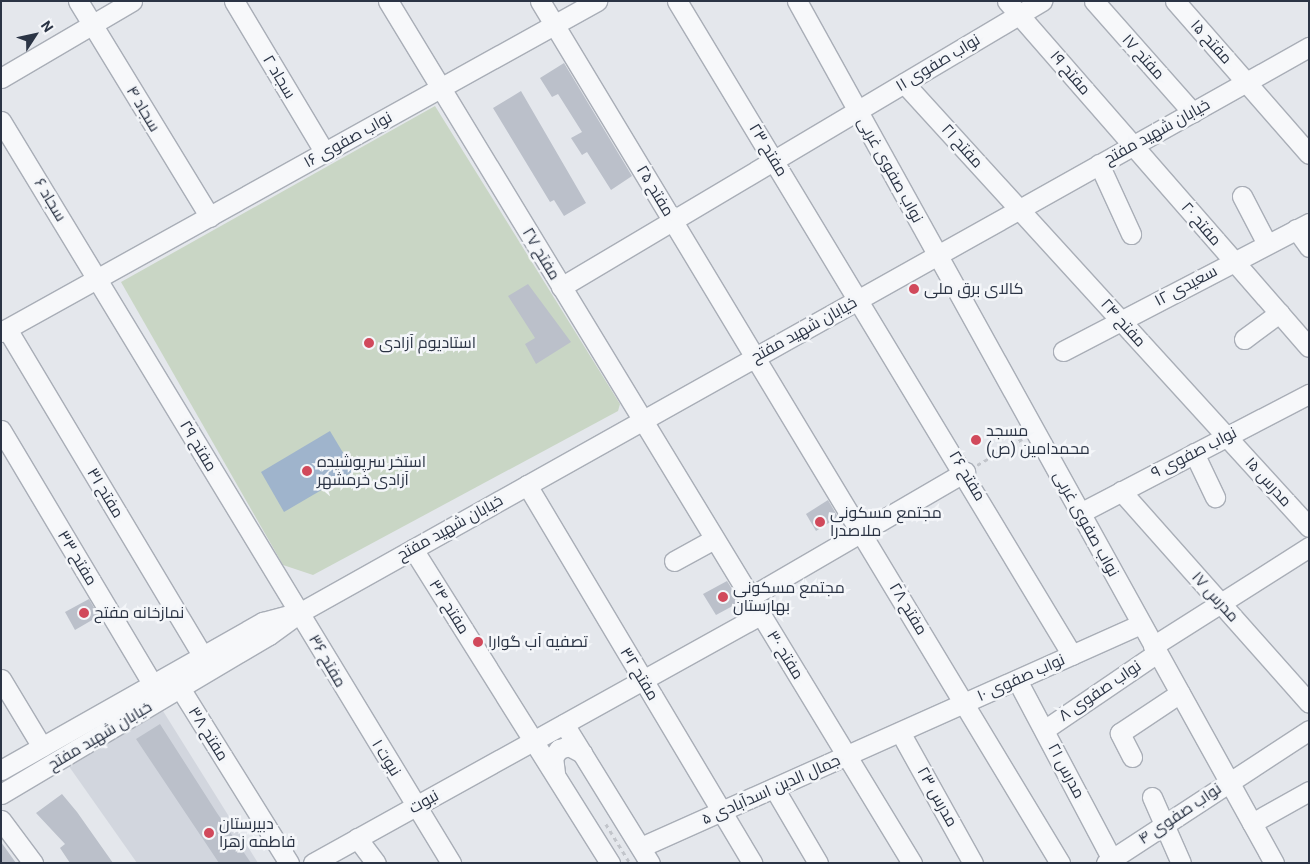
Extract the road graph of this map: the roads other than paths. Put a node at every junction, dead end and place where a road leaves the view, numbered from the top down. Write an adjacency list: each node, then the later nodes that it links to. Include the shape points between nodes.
1 (78, 1): 13 (street, سجاد ۴)
2 (132, 1): 13 (street)
3 (234, 1): 24 (street, سجاد ۲)
4 (388, 1): 19 (street, مفتح ۲۷)
5 (540, 1): 14 (street, مفتح ۲۵)
6 (597, 1): 14 (street, نواب صفوی ۱۶)
7 (677, 1): 26 (street, مفتح ۲۳)
8 (797, 1): 20 (street, نواب صفوی غربی)
9 (1042, 1): 12 (street, نواب صفوی ۱۱)
10 (1094, 1): 21 (street, مفتح ۱۷)
11 (1175, 1): 17 (street, مفتح ۱۵)
12 (1013, 8): 18 (street, نواب صفوی ۱۱); 23 (street, مفتح ۱۹)
13 (92, 24): 16 (street); 30 (street, سجاد ۴)
14 (555, 25): 19 (street, نواب صفوی ۱۶); 31 (street, مفتح ۲۵)
15 (1309, 47): 17 (street, خیابان شهید مفتح)
16 (1, 78)
17 (1247, 82): 21 (street, خیابان شهید مفتح); 25 (street, مفتح ۱۵)
18 (904, 83): 20 (street, نواب صفوی ۱۱); 29 (street, مفتح ۲۱)
19 (441, 88): 24 (street, نواب صفوی ۱۶); 39 (street, مفتح ۲۷)
20 (858, 110): 26 (street, نواب صفوی ۱۱); 36 (street, نواب صفوی غربی)
21 (1193, 112): 23 (street, خیابان شهید مفتح)
22 (1, 121): 38 (street, سجاد ۶)
23 (1133, 145): 27 (street, خیابان شهید مفتح); 37 (street, مفتح ۲۰)
24 (325, 153): 30 (street, نواب صفوی ۱۶)
25 (1309, 154)
26 (775, 160): 31 (street, نواب صفوی ۱۱); 40 (street, مفتح ۲۳)
27 (1099, 164): 29 (street, خیابان شهید مفتح); 33 (street)
28 (1242, 196): 34 (street)
29 (1020, 209): 36 (street, خیابان شهید مفتح); 42 (street, مفتح ۲۴)
30 (210, 217): 38 (street, نواب صفوی ۱۶)
31 (672, 221): 39 (street, نواب صفوی ۱۱); 47 (street, مفتح ۲۵)
32 (1302, 226): 34 (street, سعیدی ۱۲); 35 (street)
33 (1131, 234)
34 (1267, 244): 37 (street, سعیدی ۱۲)
35 (1309, 247)
36 (937, 255): 40 (street, خیابان شهید مفتح); 57 (street, نواب صفوی غربی)
37 (1234, 261): 41 (street, مفتح ۲۰); 42 (street, سعیدی ۱۲)
38 (98, 279): 43 (street, نواب صفوی ۱۶); 66 (street, مفتح ۲۹)
39 (561, 287): 49 (street, مفتح ۲۷)
40 (860, 299): 47 (street, خیابان شهید مفتح); 53 (street, مفتح ۲۶)
41 (1279, 313): 44 (street); 45 (street, مفتح ۲۰)
42 (1121, 321): 46 (street, سعیدی ۱۲); 51 (street, مفتح ۲۴)
43 (4, 331): 71 (street, مفتح ۳۱)
44 (1244, 339)
45 (1309, 347)
46 (1063, 351)
47 (756, 357): 49 (street, خیابان شهید مفتح); 59 (street, مفتح ۲۸)
48 (1309, 394): 51 (street, نواب صفوی ۹)
49 (642, 421): 54 (street, خیابان شهید مفتح); 60 (street, مفتح ۳۰)
50 (1, 430): 75 (street, مفتح ۳۳)
51 (1227, 436): 52 (street, نواب صفوی ۹); 58 (street, مدرس ۱۵)
52 (1194, 453): 55 (street, نواب صفوی ۹); 56 (street)
53 (965, 472): 59 (street); 70 (street, مفتح ۲۶)
54 (527, 485): 62 (street, خیابان شهید مفتح); 74 (street, مفتح ۳۲)
55 (1120, 491): 57 (street, نواب صفوی ۹); 65 (street, مدرس ۱۷)
56 (1215, 497)
57 (1080, 512): 68 (street, نواب صفوی غربی)
58 (1309, 526)
59 (862, 531): 64 (street); 79 (street, مفتح ۲۸)
60 (714, 539): 63 (street); 64 (street, مفتح ۳۰)
61 (1309, 547): 65 (street, نواب صفوی ۸)
62 (413, 549): 66 (street, خیابان شهید مفتح); 85 (street, مفتح ۳۴)
63 (674, 561)
64 (750, 597): 67 (street, مفتح ۳۰)
65 (1221, 604): 69 (street, نواب صفوی ۸); 78 (street, مدرس ۱۷)
66 (298, 613): 71 (street, خیابان شهید مفتح, via 262,622); 76 (street, خیابان شهید مفتح); 80 (street, مفتح ۳۶)
67 (760, 616): 74 (street, نبوت); 88 (street, مفتح ۳۰)
68 (1141, 624): 69 (street, نواب صفوی غربی); 70 (street, نواب صفوی ۱۰)
69 (1155, 650): 77 (street, نواب صفوی غربی); 82 (street, نواب صفوی ۸)
70 (1072, 655): 73 (street, نواب صفوی ۱۰)
71 (203, 657): 75 (street, خیابان شهید مفتح)
72 (1, 679): 86 (street)
73 (1017, 680): 79 (street, نواب صفوی ۱۰); 82 (street, مدرس ۲۱)
74 (643, 681): 81 (street, نبوت); 98 (street, مفتح ۳۲)
75 (153, 685): 86 (street, خیابان شهید مفتح)
76 (180, 688): 95 (street, خیابان شهید مفتح); 106 (street, مفتح ۳۸)
77 (1180, 693): 89 (street, via 1120,733); 92 (street, نواب صفوی غربی)
78 (1309, 703)
79 (964, 704): 84 (street, نواب صفوی ۱۰); 115 (street, مفتح ۲۸)
80 (355, 709): 97 (street, نبوت ۱)
81 (564, 724): 85 (street, نبوت); 87 (street)
82 (1044, 730): 104 (street, مدرس ۲۱)
83 (1309, 730): 92 (street, نواب صفوی ۴)
84 (900, 732): 88 (street, جمال الدین اسدآبادی ۵); 114 (street, مدرس ۲۳)
85 (534, 740): 91 (street, مفتح ۳۴); 97 (street, نبوت)
86 (42, 747): 90 (street, خیابان شهید مفتح)
87 (582, 754): 91 (street, via 569,746 559,749 553,757); 103 (street)
88 (847, 756): 93 (street, جمال الدین اسدآبادی ۵); 113 (street, مفتح ۳۰)
89 (1132, 757)
90 (1, 770)
91 (554, 773): 110 (street, مفتح ۳۴)
92 (1229, 782): 100 (street, نواب صفوی غربی); 101 (street, نواب صفوی ۴)
93 (774, 788): 98 (street, جمال الدین اسدآبادی ۵); 112 (street)
94 (1309, 791): 100 (street)
95 (1, 794)
96 (1152, 798): 101 (street)
97 (417, 807): 102 (street, نبوت); 109 (street, نبوت ۱)
98 (721, 812): 103 (street, جمال الدین اسدآبادی ۵); 111 (street, مفتح ۳۲)
99 (1, 820): 105 (street)
100 (1252, 823): 117 (street, نواب صفوی غربی)
101 (1163, 825): 104 (street, نواب صفوی ۴); 116 (street)
102 (358, 838): 107 (street, نبوت); 108 (street)
103 (646, 855)
104 (1111, 862)
105 (33, 863)
106 (289, 863)
107 (313, 863)
108 (376, 863)
109 (450, 863)
110 (610, 863)
111 (752, 863)
112 (818, 863)
113 (912, 863)
114 (973, 863)
115 (1060, 863)
116 (1181, 863)
117 (1274, 863)

